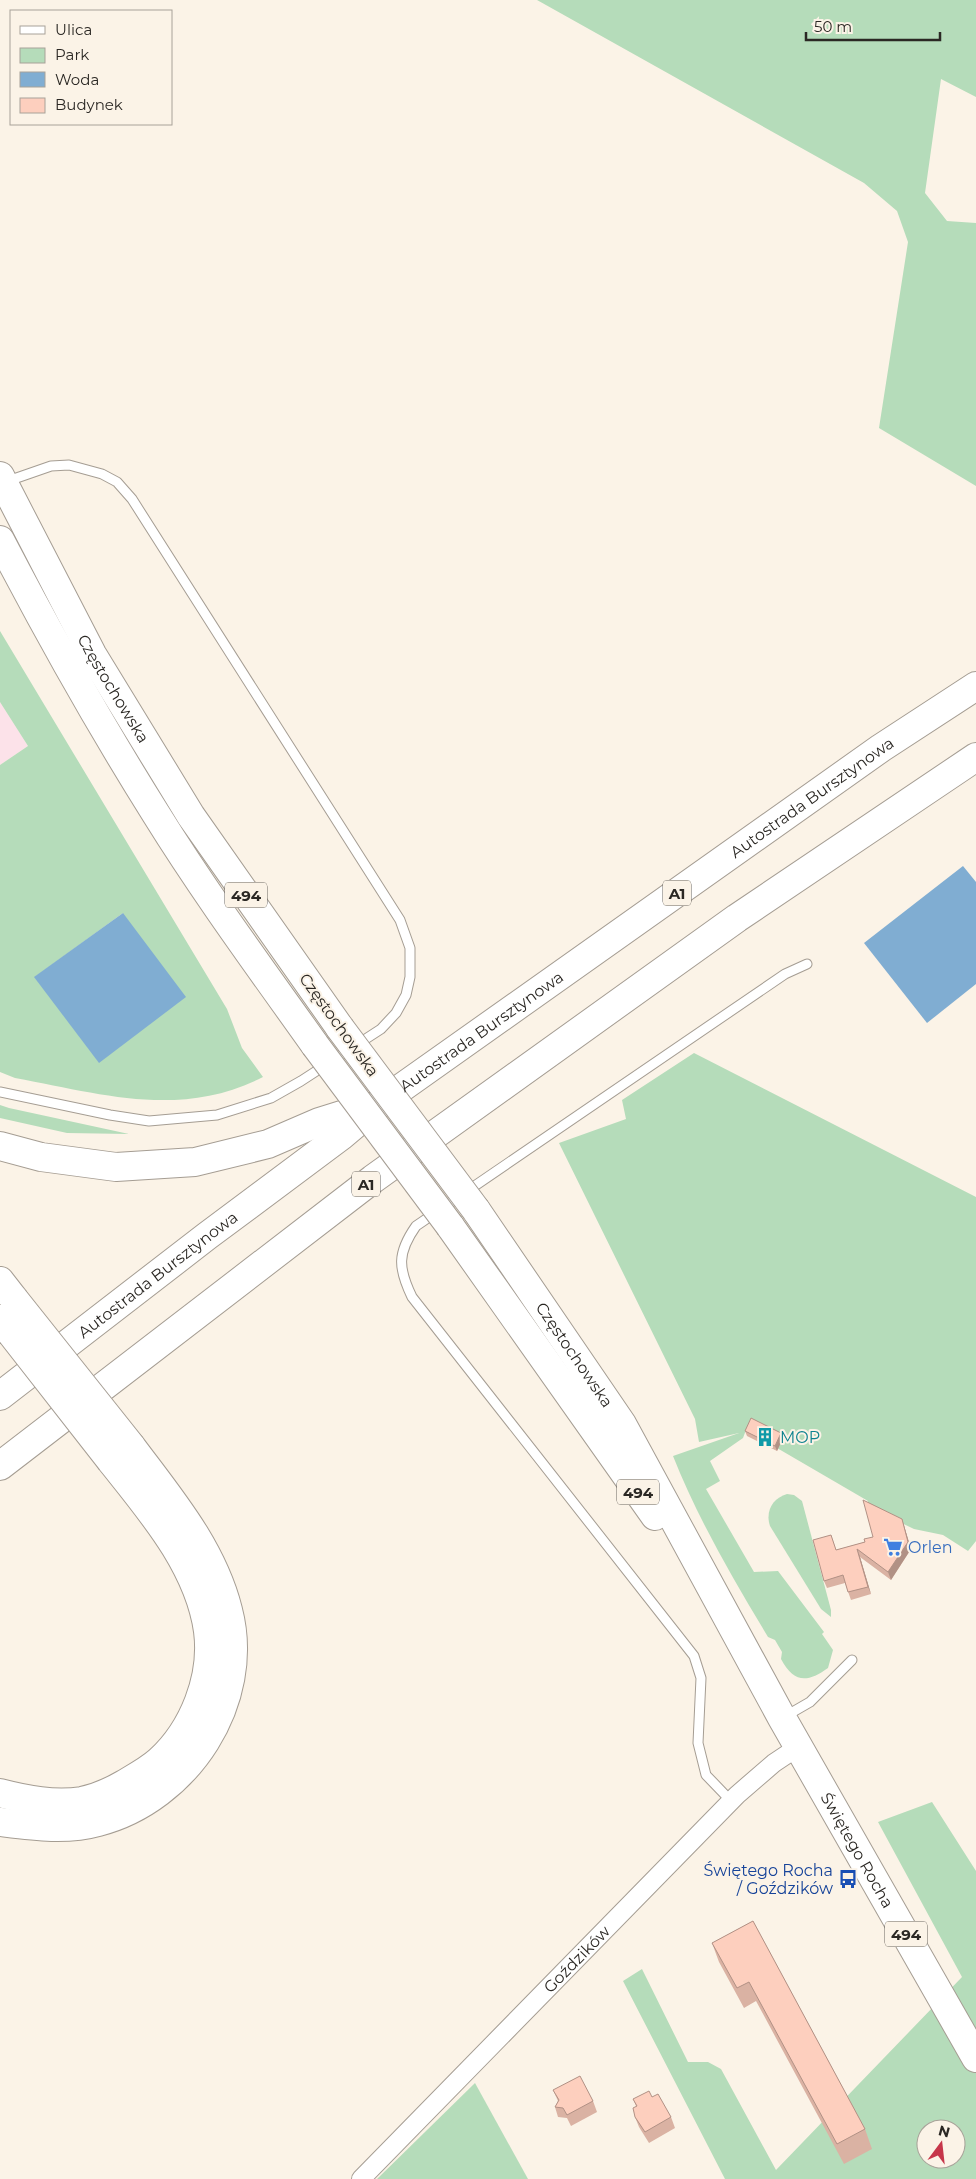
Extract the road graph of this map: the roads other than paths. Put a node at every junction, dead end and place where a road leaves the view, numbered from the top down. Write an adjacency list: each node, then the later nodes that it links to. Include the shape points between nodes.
1 (1, 481): 6 (lane, via 51,466 69,465 102,474 117,482 132,499 400,920 410,948 410,977 406,995 396,1013 381,1029 271,1098 217,1115 149,1121); 13 (main road, Częstochowska / 494, bridge, via 92,654 191,816 340,1028 476,1210 622,1424)
2 (0, 540): 13 (main road, Częstochowska / 494, bridge, via 86,699 200,881 315,1045 450,1226)
3 (976, 686): 7 (main road, Autostrada Bursztynowa / A1, via 881,748)
4 (976, 757): 12 (main road, A1, via 737,918 373,1178)
5 (807, 964): 18 (lane, via 785,974 424,1220 411,1233 402,1253 403,1274 412,1296 694,1656 700,1678 698,1743 706,1775)
6 (0, 1092)
7 (380, 1103): 8 (main road, via 319,1122 268,1144 195,1162 116,1168 41,1157); 10 (main road, Autostrada Bursztynowa / A1)
8 (0, 1146)
9 (5, 1300): 11 (main road, bridge)
10 (0, 1396)
11 (121, 1454): 17 (main road, via 141,1499 172,1544 202,1606 210,1655 197,1705 181,1736 159,1761 114,1790 84,1800 51,1803); 19 (main road, via 193,1530 219,1580 234,1638 232,1674 222,1711 208,1740 188,1766 146,1802 97,1823 47,1828)
12 (2, 1465)
13 (725, 1615): 15 (main road, Częstochowska / 494)
14 (852, 1660): 15 (lane, via 810,1702)
15 (782, 1718): 16 (main road, Częstochowska / 494)
16 (798, 1746): 18 (street, Goździków); 20 (main road, Świętego Rocha / 494)
17 (0, 1793)
18 (732, 1801): 21 (street, Goździków)
19 (0, 1822)
20 (976, 2058)
21 (361, 2179)

